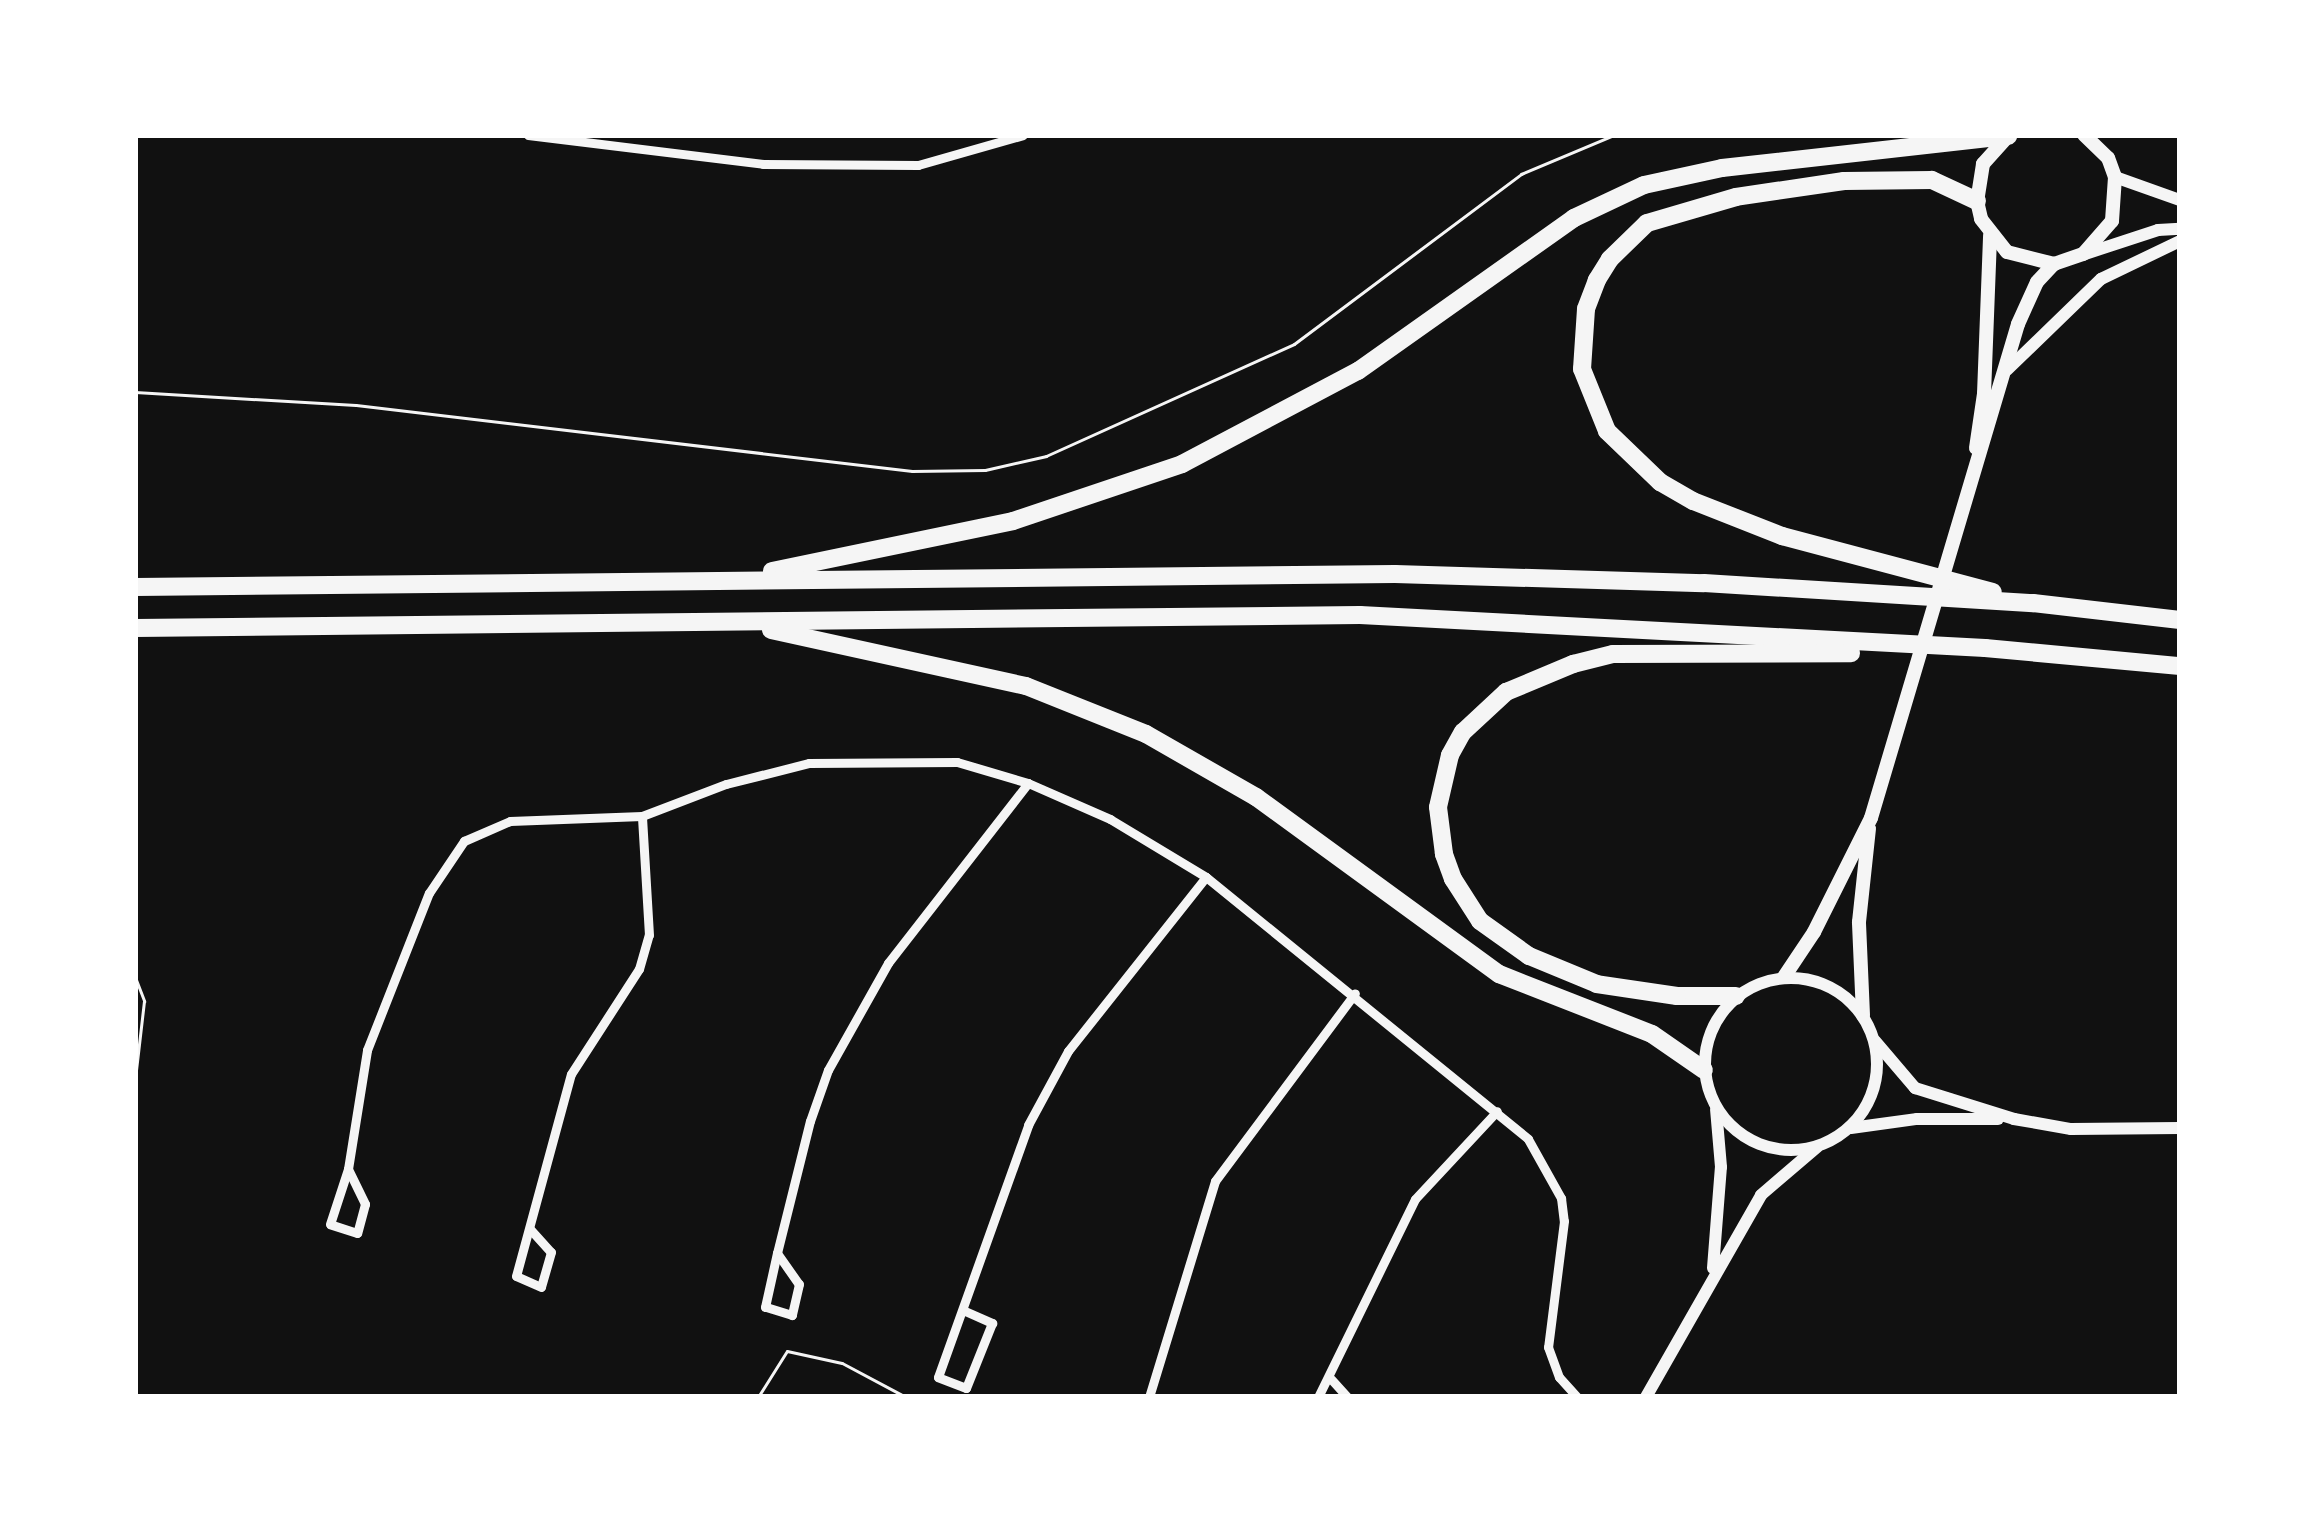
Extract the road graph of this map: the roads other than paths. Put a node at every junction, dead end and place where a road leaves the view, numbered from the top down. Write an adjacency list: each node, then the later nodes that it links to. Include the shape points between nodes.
1 (528, 135): 2 (street, via 763,164 918,165)
2 (1023, 135)
3 (1930, 135): 7 (highway)
4 (2008, 135): 7 (highway); 10 (main road, via 1983,164)
5 (2084, 135): 8 (main road)
6 (2110, 135): 8 (main road)
7 (1900, 147): 19 (highway, via 1680,174 1608,198 1358,371 1181,464 1013,521)
8 (2108, 158): 9 (main road)
9 (2115, 177): 11 (street); 15 (main road, via 2112,220)
10 (1977, 200): 13 (main road); 21 (highway, via 1932,180 1844,181 1736,197 1647,223 1597,280 1586,309 1582,369 1607,431 1660,482 1694,501 1782,536)
11 (2180, 200)
12 (2180, 229): 15 (street)
13 (1990, 235): 16 (main road, via 2018,257); 18 (main road, via 1984,394)
14 (2180, 241): 17 (street, via 2101,280)
15 (2084, 254): 16 (main road)
16 (2054, 264): 17 (main road, via 2027,298)
17 (2007, 370): 18 (main road)
18 (1968, 501): 29 (main road)
19 (726, 580): 20 (highway); 21 (highway, via 1395,574)
20 (135, 587)
21 (2032, 603): 22 (highway)
22 (2180, 620)
23 (731, 622): 24 (highway); 25 (highway, via 1360,615); 36 (highway, via 962,668 1146,734 1256,796 1499,974 1652,1034)
24 (135, 628)
25 (2023, 651): 26 (highway); 33 (highway, via 1613,655 1539,674 1495,700 1463,732 1442,783 1440,833 1453,879 1480,921 1528,956 1597,984)
26 (2180, 666)
27 (1028, 783): 28 (street, via 957,762 809,763); 30 (street, via 1110,819); 45 (street, via 888,963 828,1070)
28 (642, 816): 43 (street, via 510,821 464,841 446,860 367,1050); 44 (street, via 649,935 639,969 572,1074)
29 (1871, 818): 31 (main road); 34 (main road, via 1859,922)
30 (1206, 877): 32 (street); 47 (street, via 1082,1032 1041,1099 1011,1164)
31 (1784, 977): 33 (street); 34 (street, via 1828,986)
32 (1355, 993): 38 (street); 49 (street, via 1215,1181)
33 (1736, 996): 36 (street, via 1712,1030)
34 (1863, 1015): 35 (street)
35 (1875, 1040): 39 (street, via 1915,1088); 40 (street, via 1875,1088)
36 (1704, 1070): 37 (street)
37 (1716, 1108): 42 (street, via 1760,1145); 46 (street, via 1721,1167)
38 (1497, 1111): 48 (street, via 1415,1199); 52 (street, via 1528,1139 1561,1198 1547,1347)
39 (2014, 1119): 40 (street); 41 (street, via 2071,1129)
40 (1850, 1128): 42 (street)
41 (2180, 1129)
42 (1818, 1146): 46 (street, via 1761,1195)
43 (348, 1169): 43 (street, via 330,1224 357,1233 365,1204)
44 (530, 1228): 44 (street, via 516,1276 541,1287 551,1252)
45 (777, 1253): 45 (street, via 764,1307 792,1315 799,1285)
46 (1713, 1276): 53 (street)
47 (965, 1311): 47 (street, via 938,1377 966,1388 992,1323)
48 (1331, 1378): 50 (street); 51 (street)
49 (1149, 1397)
50 (1318, 1397)
51 (1348, 1397)
52 (1577, 1397)
53 (1646, 1397)

